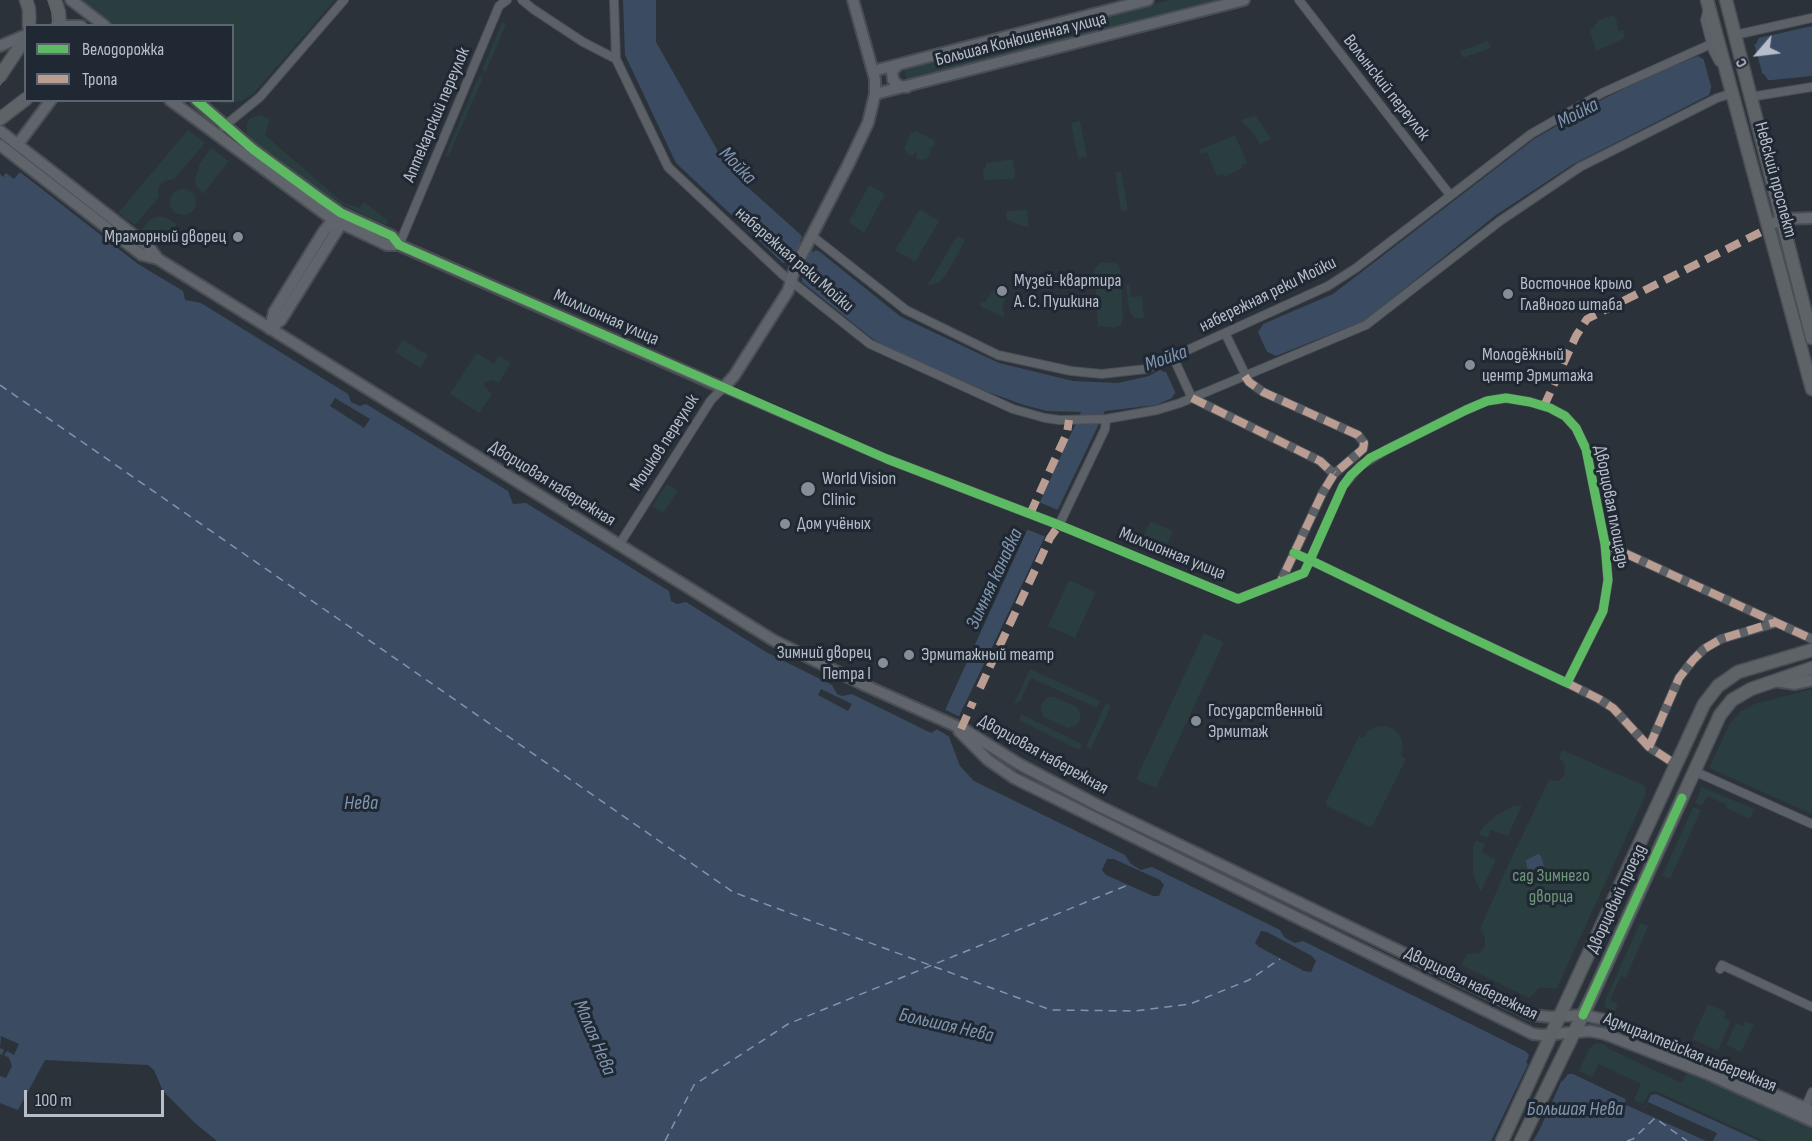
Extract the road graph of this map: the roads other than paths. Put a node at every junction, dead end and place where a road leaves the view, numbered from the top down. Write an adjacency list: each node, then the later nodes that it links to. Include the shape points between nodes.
1 (26, 0): 15 (main road)
2 (55, 0): 16 (main road)
3 (71, 0): 17 (main road)
4 (344, 0): 37 (street, via 260,97)
5 (507, 0): 48 (street, Аптекарский переулок, via 499,6)
6 (522, 0): 23 (street, via 583,42)
7 (614, 0): 23 (street, набережная реки Мойки)
8 (853, 0): 25 (main road, Мошков переулок)
9 (1148, 0): 24 (main road, Большая Конюшенная улица)
10 (1244, 0): 27 (main road, Большая Конюшенная улица)
11 (1299, 0): 42 (street, Волынский переулок)
12 (1726, 0): 20 (main road, Невский проспект)
13 (1708, 3): 22 (main road, Невский проспект)
14 (1812, 18): 20 (street)
15 (29, 24)
16 (59, 24)
17 (102, 24)
18 (24, 37): 21 (main road)
19 (24, 39): 26 (main road)
20 (1736, 41): 31 (main road, Невский проспект)
21 (0, 46)
22 (1716, 50): 29 (main road, Невский проспект); 42 (street, набережная реки Мойки, via 1602,93 1531,134)
23 (616, 59): 50 (street, набережная реки Мойки, via 668,167)
24 (901, 64): 25 (main road, Большая Конюшенная улица); 27 (main road, via 894,67 891,76 895,83)
25 (873, 71): 30 (main road, Мошков переулок)
26 (0, 76)
27 (907, 87): 30 (main road, Большая Конюшенная улица)
28 (1812, 87): 31 (street)
29 (1732, 89): 46 (main road, Невский проспект); 55 (street, via 1580,167 1500,221 1366,325)
30 (875, 94): 47 (main road, Мошков переулок, via 868,123)
31 (1750, 97): 45 (main road, Невский проспект)
32 (24, 101): 36 (main road)
33 (173, 102): 39 (main road, Миллионная улица)
34 (198, 102): 37 (main road, Миллионная улица)
35 (48, 103): 40 (main road)
36 (0, 119)
37 (225, 125): 39 (street); 44 (main road, Миллионная улица)
38 (0, 131): 40 (main road, Дворцовая набережная)
39 (216, 135): 44 (main road, Миллионная улица)
40 (18, 144): 49 (main road, Дворцовая набережная, via 149,247)
41 (0, 145): 49 (main road, Дворцовая набережная, via 142,255)
42 (1450, 195): 52 (street, набережная реки Мойки, via 1328,286)
43 (1812, 218): 45 (main road)
44 (338, 219): 48 (main road, Миллионная улица, via 392,236); 51 (main road, via 281,320)
45 (1780, 219): 46 (main road); 53 (main road, Невский проспект)
46 (1769, 226): 57 (main road, Невский проспект)
47 (810, 241): 50 (main road, Мошков переулок); 54 (street, набережная реки Мойки, via 906,310 998,355 1071,371 1110,374 1146,369)
48 (399, 245): 56 (main road, Миллионная улица)
49 (158, 260): 51 (main road, Дворцовая набережная)
50 (791, 282): 56 (main road, Мошков переулок); 59 (street, набережная реки Мойки, via 880,350 1013,409 1045,418)
51 (270, 329): 63 (main road, Дворцовая набережная)
52 (1225, 333): 54 (street, набережная реки Мойки); 55 (street)
53 (1812, 338)
54 (1173, 357): 58 (street)
55 (1245, 376): 58 (street); 60 (street, via 1263,392 1362,438 1363,449)
56 (723, 388): 61 (street, Миллионная улица, via 887,459); 63 (street, Мошков переулок, via 711,400)
57 (1812, 389)
58 (1192, 399): 59 (street, via 1157,410); 60 (street, via 1320,461)
59 (1103, 419): 61 (street, via 1105,429)
60 (1334, 474): 64 (street)
61 (1056, 524): 66 (street, Миллионная улица, via 1238,599)
62 (1605, 544): 65 (street, Дворцовая площадь, via 1586,449 1576,428 1550,408 1506,398 1466,410 1360,466 1343,486); 67 (street); 73 (street, Дворцовая площадь, via 1608,580 1603,611)
63 (619, 545): 74 (main road, Дворцовая набережная, via 773,640)
64 (1294, 553): 65 (street); 66 (street)
65 (1310, 560): 66 (street, Миллионная улица, via 1304,573); 73 (street)
66 (1280, 583)
67 (1776, 622): 68 (street); 75 (street, via 1721,639 1704,649 1679,678)
68 (1812, 639)
69 (1812, 650): 76 (main road, via 1738,672 1718,686 1698,715)
70 (1812, 668): 71 (main road)
71 (1772, 680): 72 (main road, via 1795,684); 77 (main road, via 1743,693 1728,705)
72 (1812, 680)
73 (1567, 684): 75 (street, via 1613,708)
74 (957, 728): 82 (main road, Дворцовая набережная, via 1101,807 1454,978 1532,1015); 84 (main road, Дворцовая набережная, via 988,760 1014,778 1533,1034)
75 (1648, 747): 76 (street)
76 (1675, 764): 82 (main road, Дворцовый проезд)
77 (1694, 771): 78 (street); 81 (main road, Дворцовый проезд)
78 (1812, 824)
79 (1720, 969): 80 (street, via 1722,965)
80 (1812, 1006)
81 (1583, 1015): 82 (main road, Адмиралтейская набережная); 83 (main road, Дворцовый проезд); 86 (main road, Адмиралтейская набережная, via 1611,1021)
82 (1560, 1016): 84 (main road, Дворцовый проезд)
83 (1574, 1032): 84 (main road, Адмиралтейская набережная); 87 (main road, Адмиралтейская набережная, via 1605,1034); 89 (main road, Дворцовый проезд)
84 (1552, 1034): 88 (main road, Дворцовый проезд)
85 (1812, 1092): 86 (street)
86 (1808, 1109)
87 (1812, 1121)
88 (1502, 1141)
89 (1521, 1141)

